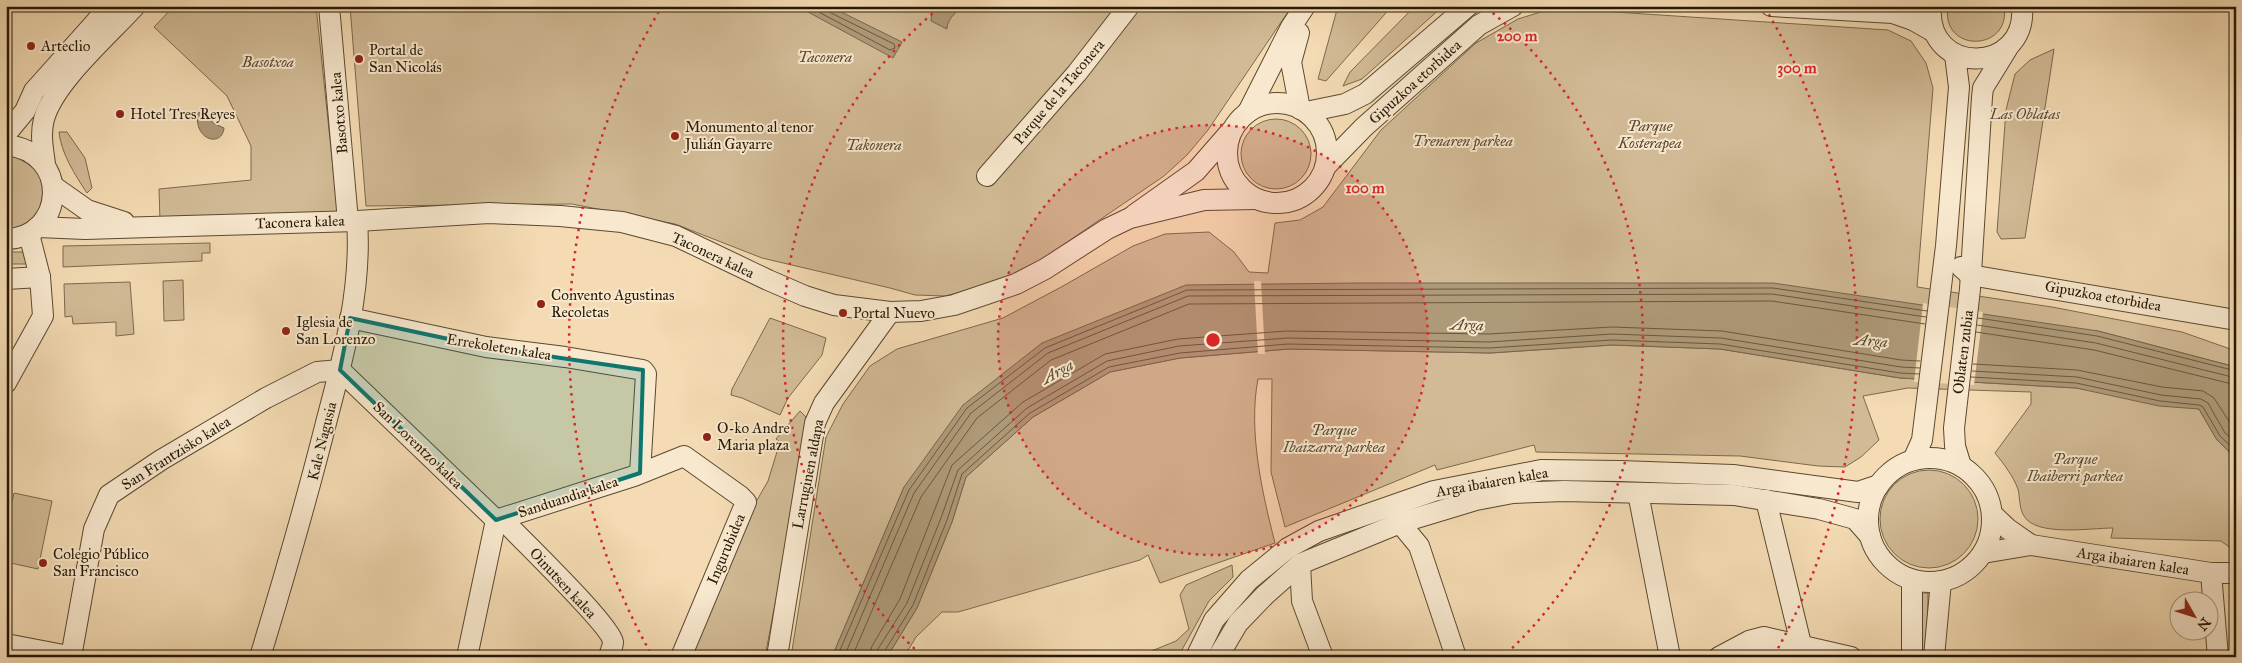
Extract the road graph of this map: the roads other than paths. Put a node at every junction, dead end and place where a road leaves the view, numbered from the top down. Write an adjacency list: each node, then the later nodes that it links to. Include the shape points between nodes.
1 (110, 6): 18 (street, via 34,91)
2 (135, 6): 19 (street, via 72,73 48,106 42,138)
3 (329, 6): 25 (street, Basotxo kalea)
4 (1129, 6): 21 (street, Parque de la Taconera, via 1078,73)
5 (1305, 6): 16 (street)
6 (1317, 6): 15 (street, via 1299,33 1291,62)
7 (1468, 6): 15 (street, Gipuzkoa etorbidea, via 1365,94 1345,104)
8 (1512, 6): 20 (street, Gipuzkoa etorbidea, via 1479,25)
9 (1771, 6): 12 (street, via 1892,13)
10 (1931, 6): 12 (street)
11 (2022, 6): 13 (street, via 2023,18 2018,35)
12 (1934, 32): 14 (street, via 1942,45)
13 (2007, 49): 14 (street, via 1990,58 1972,60); 32 (street, via 1983,88)
14 (1955, 55): 29 (street, via 1959,87)
15 (1303, 110): 16 (street, via 1290,105 1268,104); 20 (street, via 1315,120 1326,142)
16 (1248, 112): 17 (street)
17 (1233, 128): 23 (street, via 1227,160 1232,176); 24 (street, Taconera kalea, via 1196,171)
18 (9, 140): 19 (street, via 34,153)
19 (45, 164): 22 (street)
20 (1325, 166): 23 (street, via 1314,187 1293,201 1280,203)
21 (987, 176)
22 (53, 186): 26 (street, Taconera kalea, via 87,210); 27 (street, via 53,201 48,215)
23 (1256, 199): 24 (street, Taconera kalea, via 1204,200)
24 (1130, 218): 33 (street, Taconera kalea, via 1016,284 954,306)
25 (352, 221): 26 (street, Taconera kalea); 33 (street, Taconera kalea, via 488,213 622,222 676,236 805,296 848,307); 34 (street, Kale Nagusia, via 358,240)
26 (150, 228): 27 (street, Taconera kalea)
27 (34, 230): 28 (street, Taconera kalea); 30 (street)
28 (6, 239)
29 (1946, 246): 32 (street); 38 (street, Oblaten zubia, via 1922,440)
30 (40, 277): 31 (street); 37 (street, via 43,316)
31 (6, 279)
32 (1970, 283): 35 (street, Gipuzkoa etorbidea); 39 (street, Oblaten zubia, via 1955,412 1956,446)
33 (890, 312): 63 (street, Larruginen aldapa, via 824,403 815,423)
34 (350, 318): 36 (street, Kale Nagusia); 40 (street, Errekoleten kalea, via 486,348 640,368 646,374)
35 (2236, 320)
36 (340, 370): 45 (street, San Lorentzo kalea); 58 (street, San Frantzisko kalea, via 317,372 266,398 108,495 94,529); 59 (street, Kale Nagusia, via 304,511)
37 (6, 383)
38 (1914, 460): 39 (street, via 1946,460); 41 (street, via 1888,474)
39 (1961, 466): 44 (street, via 1984,489)
40 (640, 473): 45 (street, Sanduandia kalea); 62 (street, Ingurubidea, via 684,456 746,502)
41 (1879, 485): 47 (street, via 1871,501); 49 (street, Arga ibaiaren kalea, via 1858,492 1733,475 1541,470 1434,491 1319,531)
42 (1638, 493): 43 (street, Arga ibaiaren kalea, via 1734,494); 46 (street, Arga ibaiaren kalea, via 1513,493 1476,500); 68 (street)
43 (1766, 500): 47 (street, Arga ibaiaren kalea, via 1855,519); 56 (street)
44 (1992, 514): 48 (street, Arga ibaiaren kalea); 50 (street, via 1990,536)
45 (496, 520): 60 (street); 61 (street, Oinutsen kalea, via 509,526 610,634 613,642)
46 (1400, 523): 49 (street, Arga ibaiaren kalea); 67 (street, via 1418,546)
47 (1870, 536): 53 (street, via 1888,565)
48 (2031, 545): 50 (street, Arga ibaiaren kalea); 51 (street, Arga ibaiaren kalea)
49 (1290, 551): 64 (street, Arga ibaiaren kalea, via 1249,580 1214,620); 65 (street, Arga ibaiaren kalea, via 1265,595 1238,623); 66 (street, via 1302,601)
50 (1983, 553): 54 (street, via 1957,576)
51 (2211, 573): 52 (street, Arga ibaiaren kalea); 72 (street)
52 (2236, 573)
53 (1912, 580): 54 (street); 70 (street)
54 (1941, 581): 71 (street)
55 (6, 644): 58 (street)
56 (1794, 650): 57 (street, via 1764,637); 69 (street)
57 (1726, 654)
58 (72, 656)
59 (260, 657)
60 (467, 657)
61 (609, 657)
62 (681, 657)
63 (777, 657)
64 (1196, 657)
65 (1218, 657)
66 (1323, 657)
67 (1456, 657)
68 (1670, 657)
69 (1851, 657)
70 (1912, 657)
71 (1934, 657)
72 (2218, 657)

